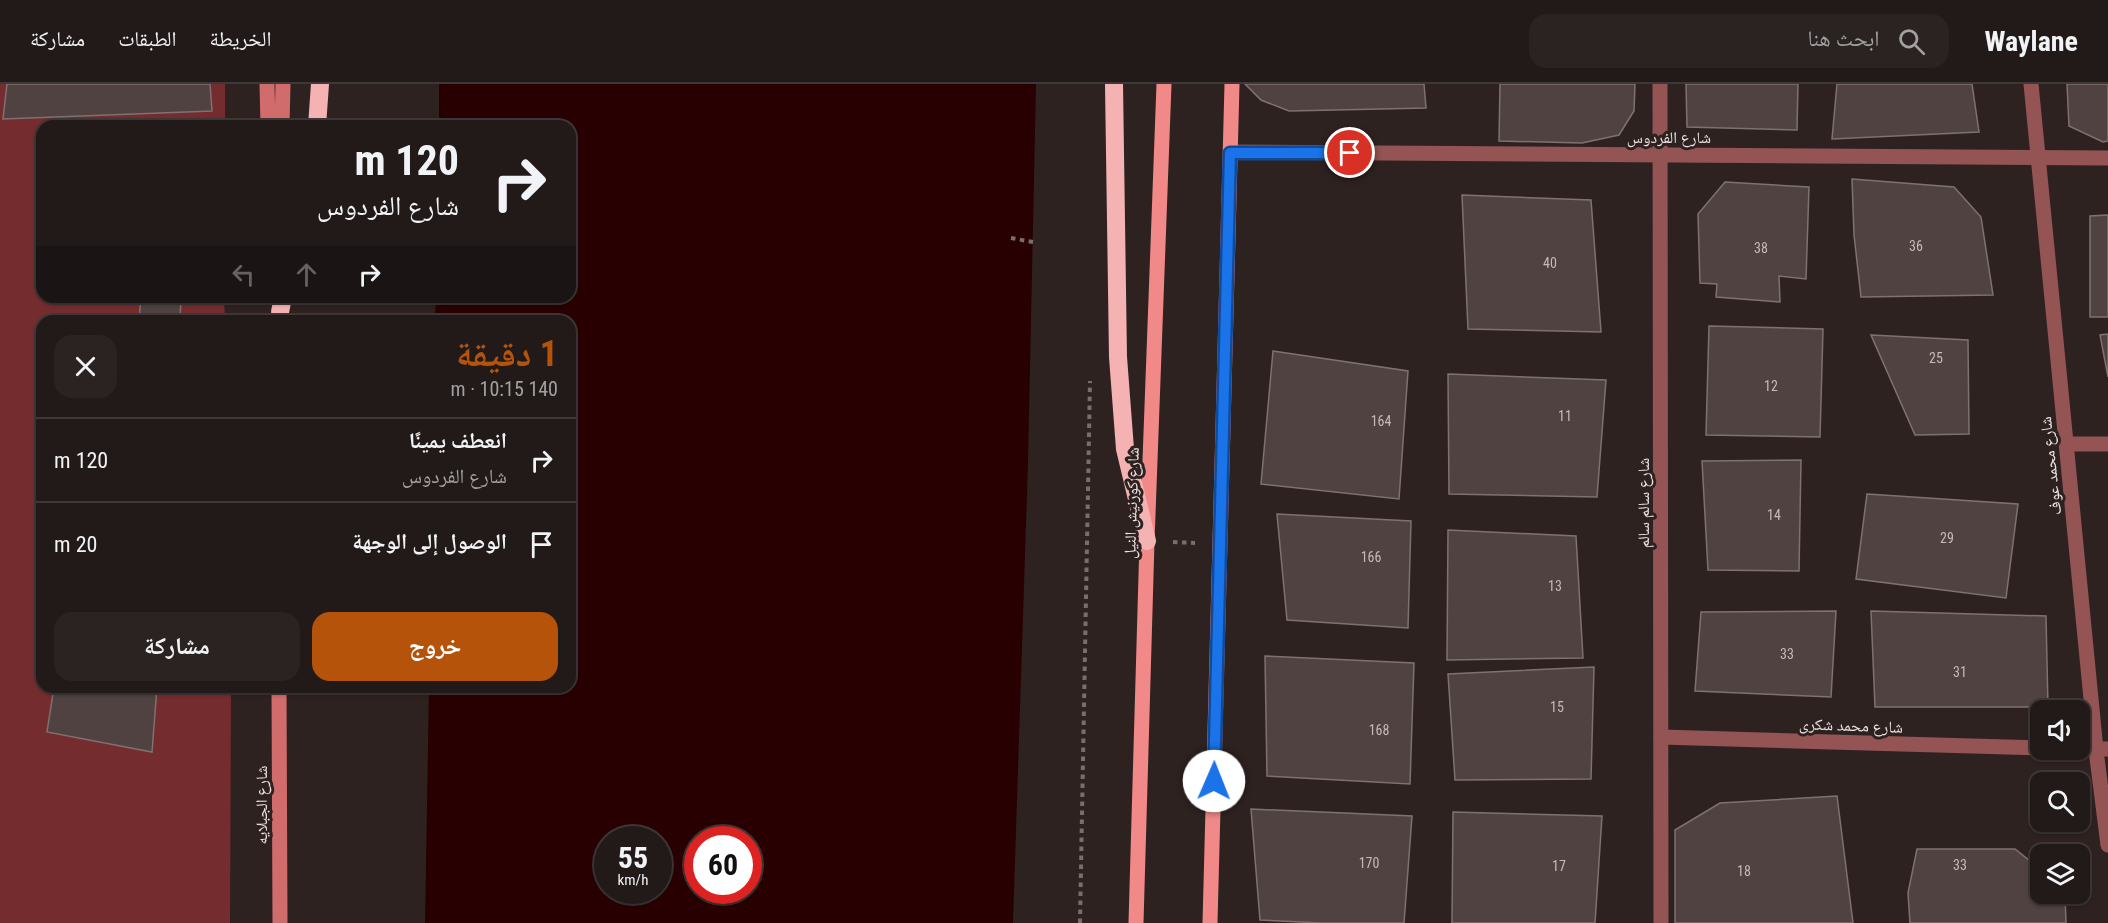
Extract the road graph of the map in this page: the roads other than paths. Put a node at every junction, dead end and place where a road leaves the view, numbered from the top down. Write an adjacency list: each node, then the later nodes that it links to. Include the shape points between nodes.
1 (267, 84): 9 (street)
2 (283, 84): 10 (street)
3 (320, 84): 11 (highway)
4 (1114, 84): 18 (highway, via 1118,357 1125,448)
5 (1164, 84): 18 (main road, شارع كورنيش النيل)
6 (1232, 84): 12 (main road)
7 (1660, 84): 13 (street, شارع سالم سالم)
8 (2031, 84): 15 (street, شارع محمد عوف)
9 (268, 120)
10 (282, 120)
11 (317, 120)
12 (1230, 153): 13 (street, شارع الفردوس); 26 (main road)
13 (1661, 155): 15 (street, شارع الفردوس); 20 (street, شارع سالم سالم)
14 (2108, 158): 15 (street, شارع الفردوس)
15 (2037, 159): 16 (street, شارع محمد عوف)
16 (2066, 444): 17 (street); 22 (street, شارع محمد عوف)
17 (2108, 444)
18 (1147, 541): 25 (main road, شارع كورنيش النيل)
19 (279, 693): 24 (street, شارع الجبلايه)
20 (1661, 737): 21 (street, شارع محمد شكرى); 27 (street, شارع سالم سالم)
21 (2030, 748)
22 (2102, 750): 23 (street, شارع محمد عوف)
23 (2108, 845)
24 (280, 923)
25 (1136, 923)
26 (1210, 923)
27 (1661, 923)

